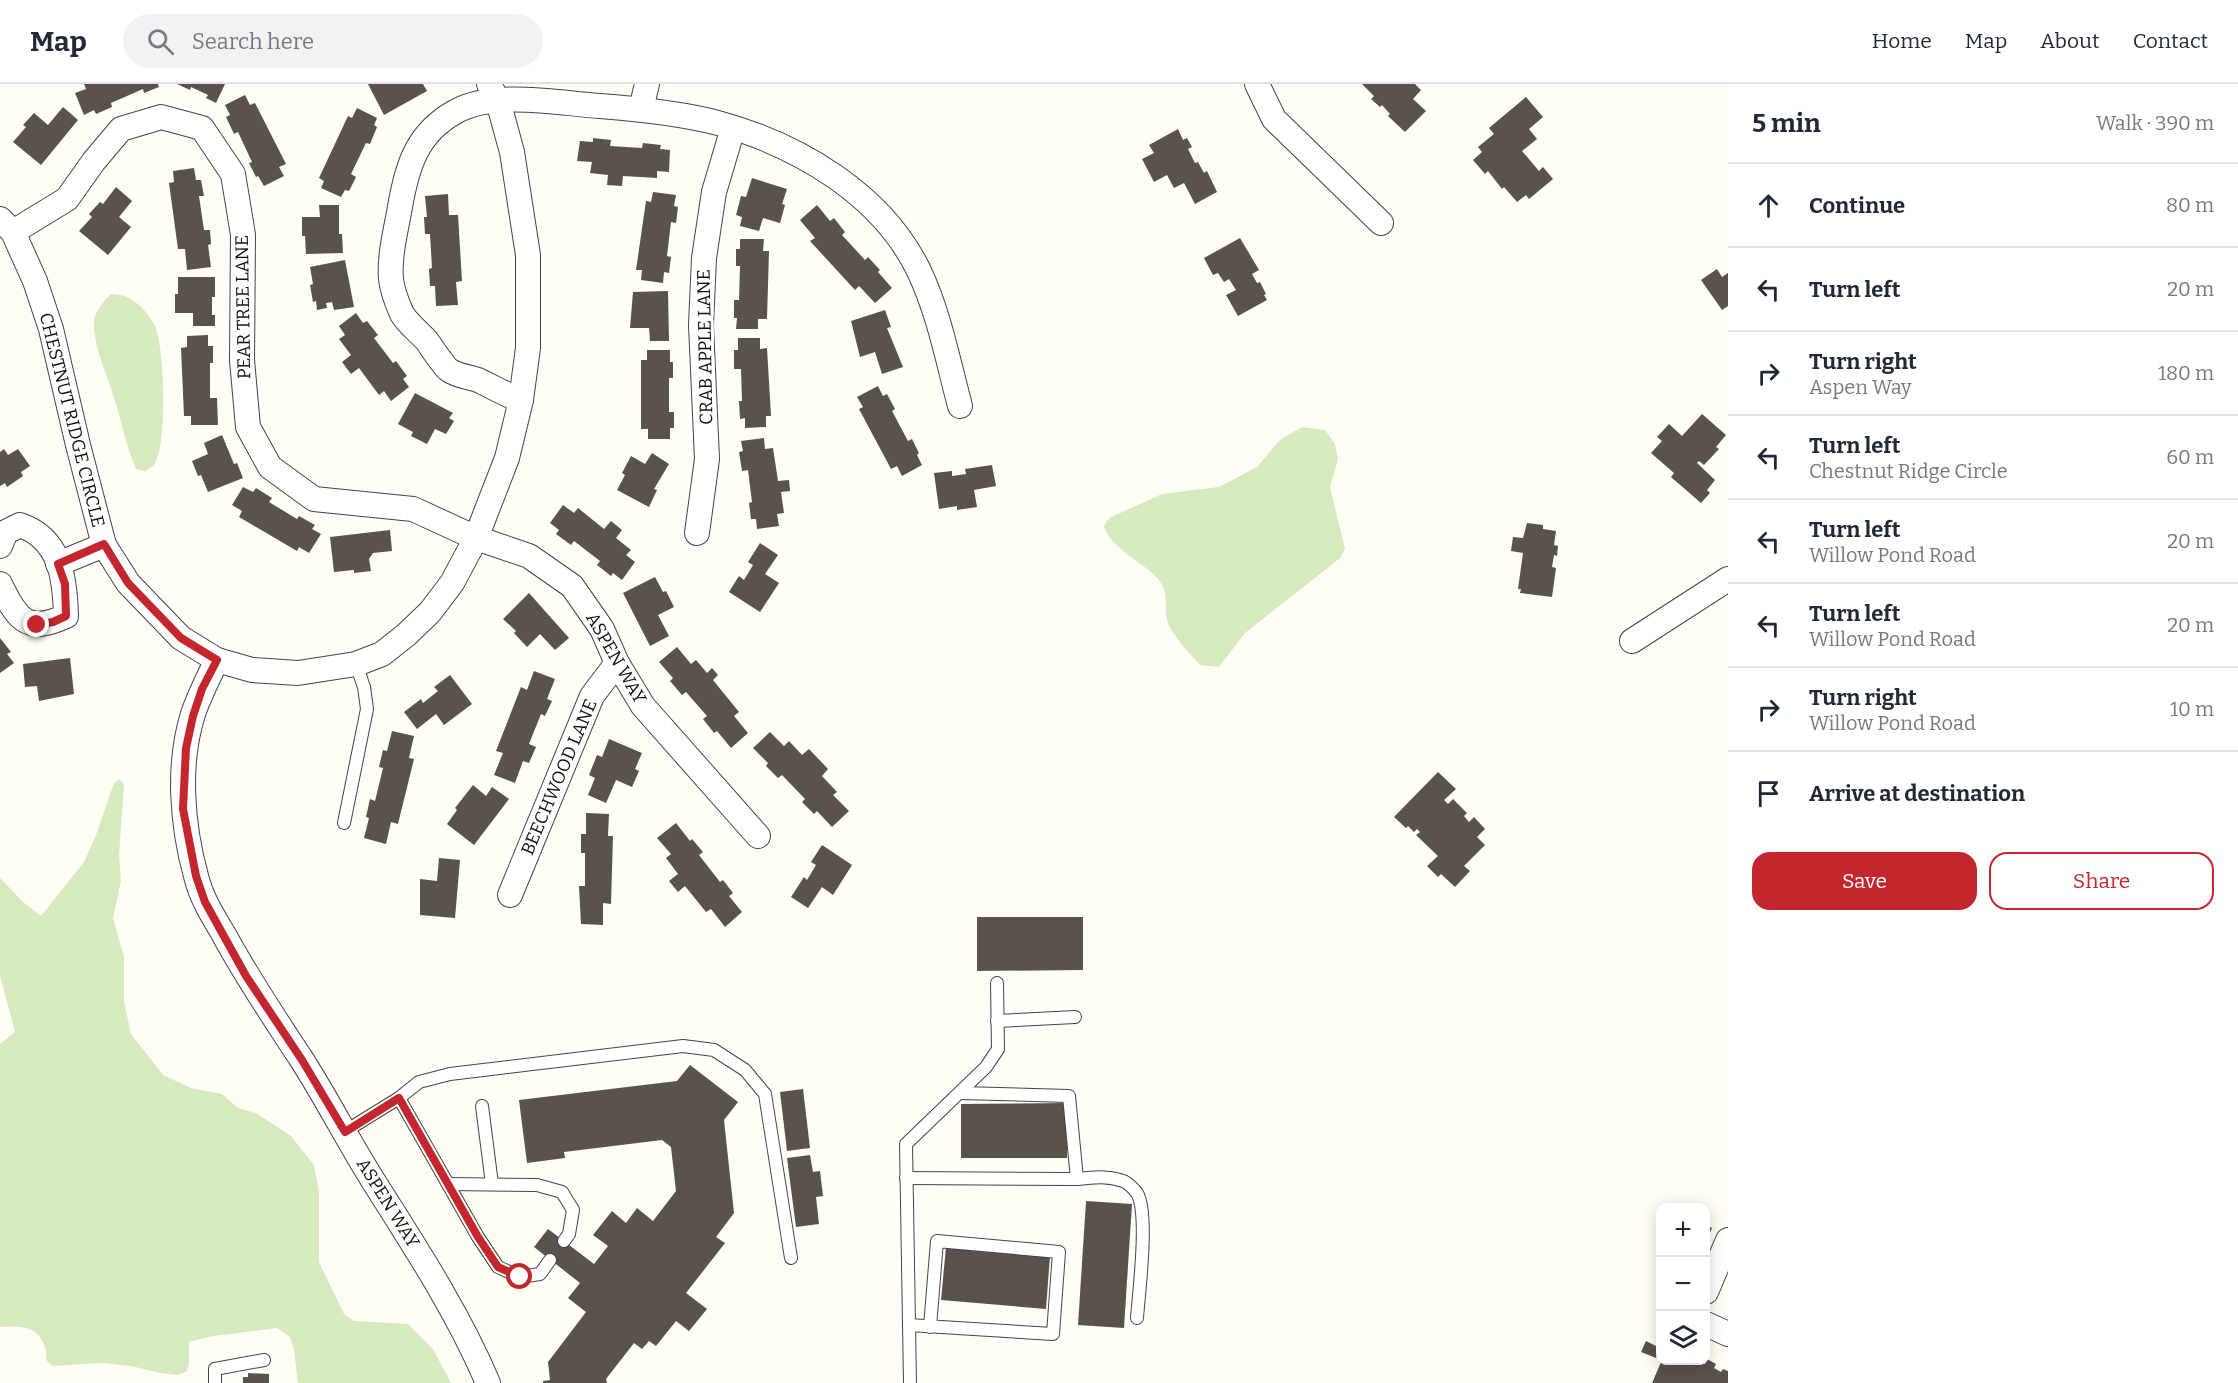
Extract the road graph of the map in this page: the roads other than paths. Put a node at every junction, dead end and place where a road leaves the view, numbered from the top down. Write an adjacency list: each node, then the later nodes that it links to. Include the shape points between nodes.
1 (647, 84): 4 (street)
2 (1257, 84): 6 (street, via 1274,119)
3 (494, 92): 4 (street, via 540,101); 8 (street, CHESTNUT RIDGE CIRCLE, via 512,152 528,255 528,348); 8 (street, via 455,112 422,139 415,151 402,197 391,281 403,316 449,370)
4 (641, 110): 5 (street)
5 (733, 128): 9 (street, via 835,176 900,239 920,272); 10 (street, CRAB APPLE LANE, via 714,192 704,258 701,316 707,459)
6 (1381, 223)
7 (6, 225): 11 (street, PEAR TREE LANE, via 67,199 121,129 161,117 202,128 233,174 243,235 242,360 248,427 270,467 314,499 413,509); 12 (street, CHESTNUT RIDGE CIRCLE, via 34,281 51,329)
8 (521, 400): 11 (street, CHESTNUT RIDGE CIRCLE, via 507,458)
9 (960, 406)
10 (697, 533)
11 (476, 538): 19 (street, ASPEN WAY, via 529,556 572,586 602,628); 20 (street, CHESTNUT RIDGE CIRCLE, via 452,583 430,612 382,654)
12 (104, 544): 14 (street); 18 (street, CHESTNUT RIDGE CIRCLE, via 128,583 181,638)
13 (0, 546): 14 (street, via 6,532 20,525 38,534 52,548)
14 (58, 564): 16 (street, via 65,584 66,616 53,622 27,622 15,612)
15 (1728, 579): 17 (street)
16 (0, 584)
17 (1632, 641)
18 (217, 660): 20 (street, CHESTNUT RIDGE CIRCLE, via 252,670 298,673); 30 (street, ASPEN WAY, via 202,689 186,748 183,809 196,876 205,902 246,976)
19 (616, 663): 22 (street, ASPEN WAY, via 643,706); 23 (street, BEECHWOOD LANE, via 592,696)
20 (356, 664): 21 (lane, via 367,709)
21 (344, 823)
22 (758, 836)
23 (510, 895)
24 (997, 983): 26 (lane)
25 (1075, 1017): 26 (lane)
26 (998, 1021): 27 (lane, via 998,1049)
27 (960, 1093): 31 (lane, via 906,1144); 32 (lane, via 1069,1096)
28 (399, 1098): 30 (lane); 33 (lane); 37 (lane, via 419,1082 450,1074 683,1046 714,1050 745,1070 765,1094)
29 (482, 1106): 34 (lane)
30 (345, 1132): 47 (street, ASPEN WAY, via 412,1240 475,1352)
31 (906, 1178): 32 (lane); 41 (lane)
32 (1077, 1179): 40 (lane, via 1107,1177 1125,1181 1137,1193 1142,1208)
33 (448, 1184): 34 (lane); 38 (lane, via 498,1267 520,1277 540,1274)
34 (492, 1184): 36 (lane, via 537,1185 562,1192 573,1210)
35 (1728, 1240): 39 (street)
36 (564, 1241)
37 (791, 1258)
38 (550, 1260)
39 (1710, 1283)
40 (1137, 1317)
41 (909, 1325): 42 (lane); 48 (lane)
42 (930, 1326): 42 (lane, via 1053,1334 1059,1252 937,1241)
43 (1710, 1326): 44 (street)
44 (1728, 1334)
45 (264, 1360): 46 (lane, via 215,1369)
46 (215, 1383)
47 (488, 1383)
48 (910, 1383)

